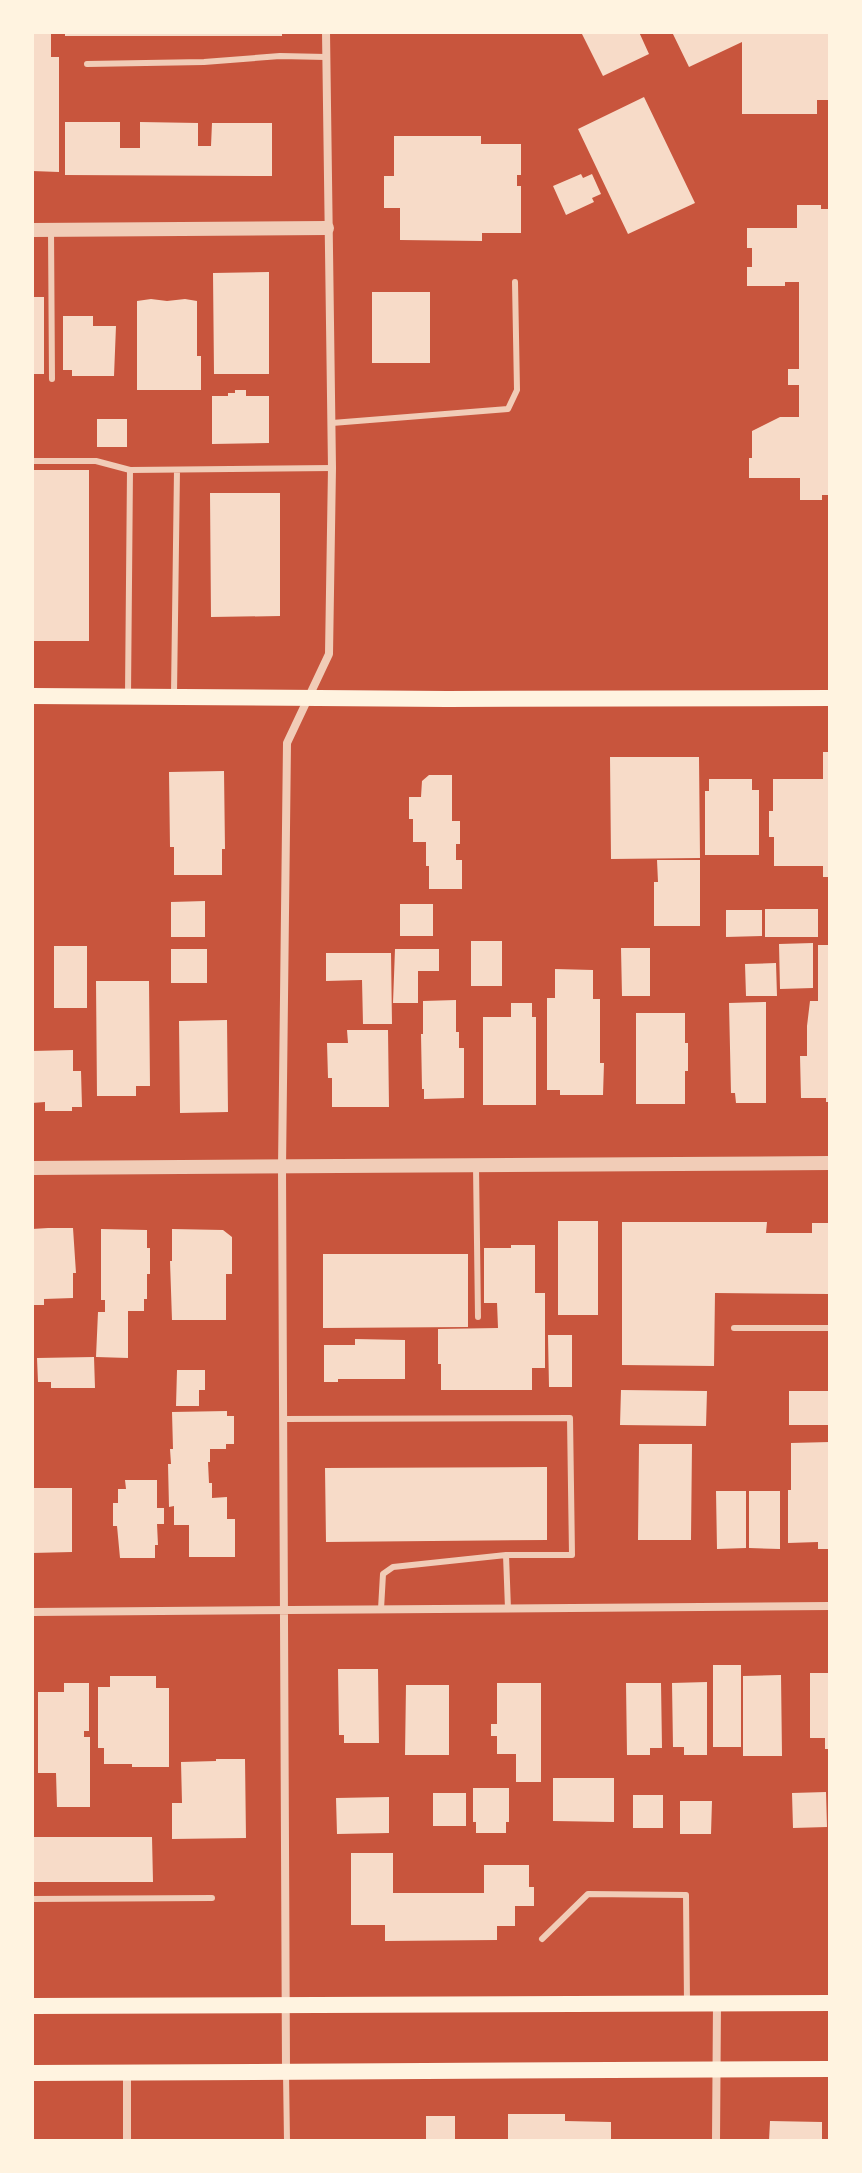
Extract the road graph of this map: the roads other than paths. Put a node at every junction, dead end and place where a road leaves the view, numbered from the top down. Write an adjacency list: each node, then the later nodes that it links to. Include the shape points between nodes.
1 (326, 32): 2 (street)
2 (326, 57): 3 (lane); 4 (street)
3 (87, 64)
4 (327, 228): 6 (street); 9 (street)
5 (32, 230): 6 (street)
6 (51, 230): 8 (lane)
7 (515, 282): 9 (lane, via 517,390 508,409)
8 (52, 379)
9 (332, 423): 11 (street)
10 (32, 461): 12 (lane, via 96,461)
11 (332, 468): 13 (lane); 18 (street, via 329,654)
12 (130, 470): 13 (lane); 15 (lane)
13 (177, 470): 16 (lane)
14 (32, 696): 15 (main road)
15 (128, 698): 16 (main road)
16 (174, 698): 18 (main road)
17 (830, 698): 18 (main road)
18 (306, 699): 22 (street, via 287,743)
19 (830, 1163): 20 (street)
20 (476, 1166): 22 (street); 23 (lane)
21 (32, 1168): 22 (street)
22 (282, 1168): 26 (street)
23 (478, 1317)
24 (734, 1328): 25 (lane)
25 (830, 1328)
26 (283, 1419): 27 (lane, via 570,1418 572,1555); 31 (street)
27 (506, 1555): 29 (lane, via 393,1567 383,1574); 30 (lane)
28 (830, 1606): 30 (street)
29 (381, 1609): 30 (street); 31 (street)
30 (508, 1609)
31 (284, 1611): 32 (street); 39 (street)
32 (32, 1612)
33 (212, 1898): 34 (lane)
34 (32, 1899)
35 (542, 1939): 36 (lane, via 588,1894 686,1895)
36 (687, 2003): 37 (main road); 39 (main road)
37 (717, 2003): 38 (main road); 42 (street)
38 (830, 2003)
39 (286, 2005): 40 (main road); 43 (street)
40 (32, 2006)
41 (830, 2069): 42 (main road)
42 (716, 2070): 43 (main road); 48 (street)
43 (286, 2072): 45 (main road); 47 (lane)
44 (32, 2073): 45 (main road)
45 (127, 2073): 46 (street)
46 (127, 2141)
47 (287, 2141)
48 (716, 2141)

